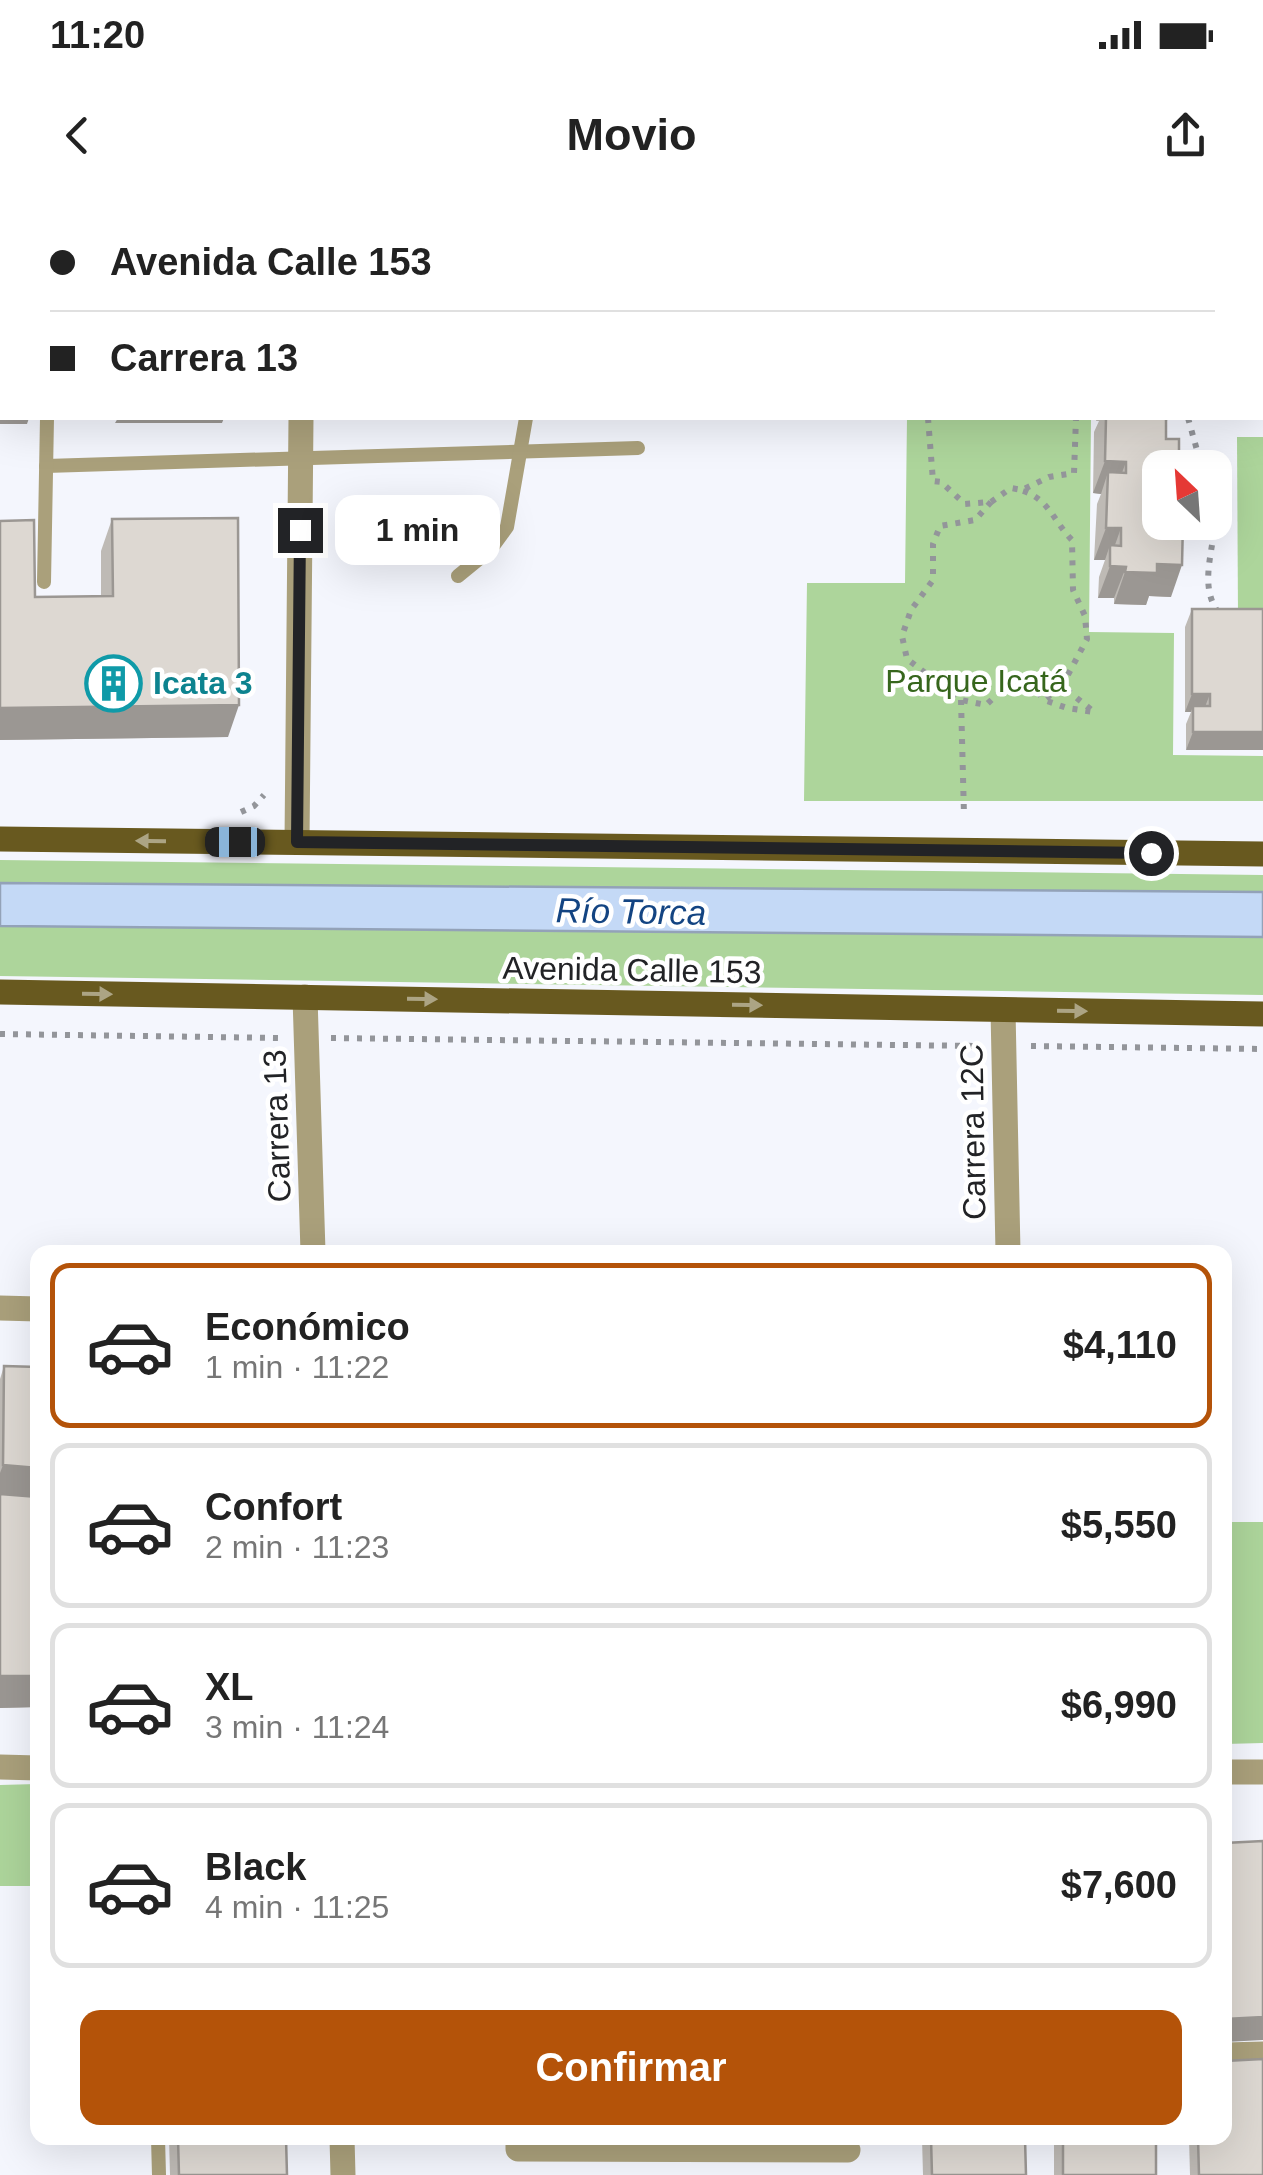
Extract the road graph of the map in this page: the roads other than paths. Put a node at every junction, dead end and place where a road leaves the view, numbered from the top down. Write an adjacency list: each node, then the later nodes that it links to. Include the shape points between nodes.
1 (47, 420): 7 (lane)
2 (301, 420): 6 (street)
3 (526, 420): 5 (lane)
4 (638, 448): 5 (lane)
5 (522, 452): 6 (lane); 8 (lane, via 507,527)
6 (300, 458): 7 (lane); 11 (street)
7 (46, 466): 9 (lane)
8 (458, 576)
9 (44, 582)
10 (0, 839): 11 (main road, one-way to 10)
11 (297, 842): 12 (main road)
12 (1263, 854)
13 (0, 992): 14 (main road, Avenida Calle 153, one-way to 14)
14 (305, 997): 15 (main road, Avenida Calle 153, one-way to 15); 17 (street, Carrera 13)
15 (1002, 1010): 16 (main road, Avenida Calle 153, one-way to 16); 18 (street, Carrera 12C)
16 (1263, 1014)
17 (313, 1245)
18 (1008, 1245)
19 (0, 1308): 20 (street)
20 (30, 1309)
21 (0, 1767): 22 (street)
22 (30, 1768)
23 (1232, 1772): 24 (street)
24 (1263, 1772)
25 (1232, 2054): 26 (street)
26 (1263, 2054)
27 (158, 2145): 31 (lane)
28 (342, 2145): 32 (street)
29 (518, 2145): 30 (street)
30 (848, 2154)
31 (159, 2175)
32 (343, 2175)

